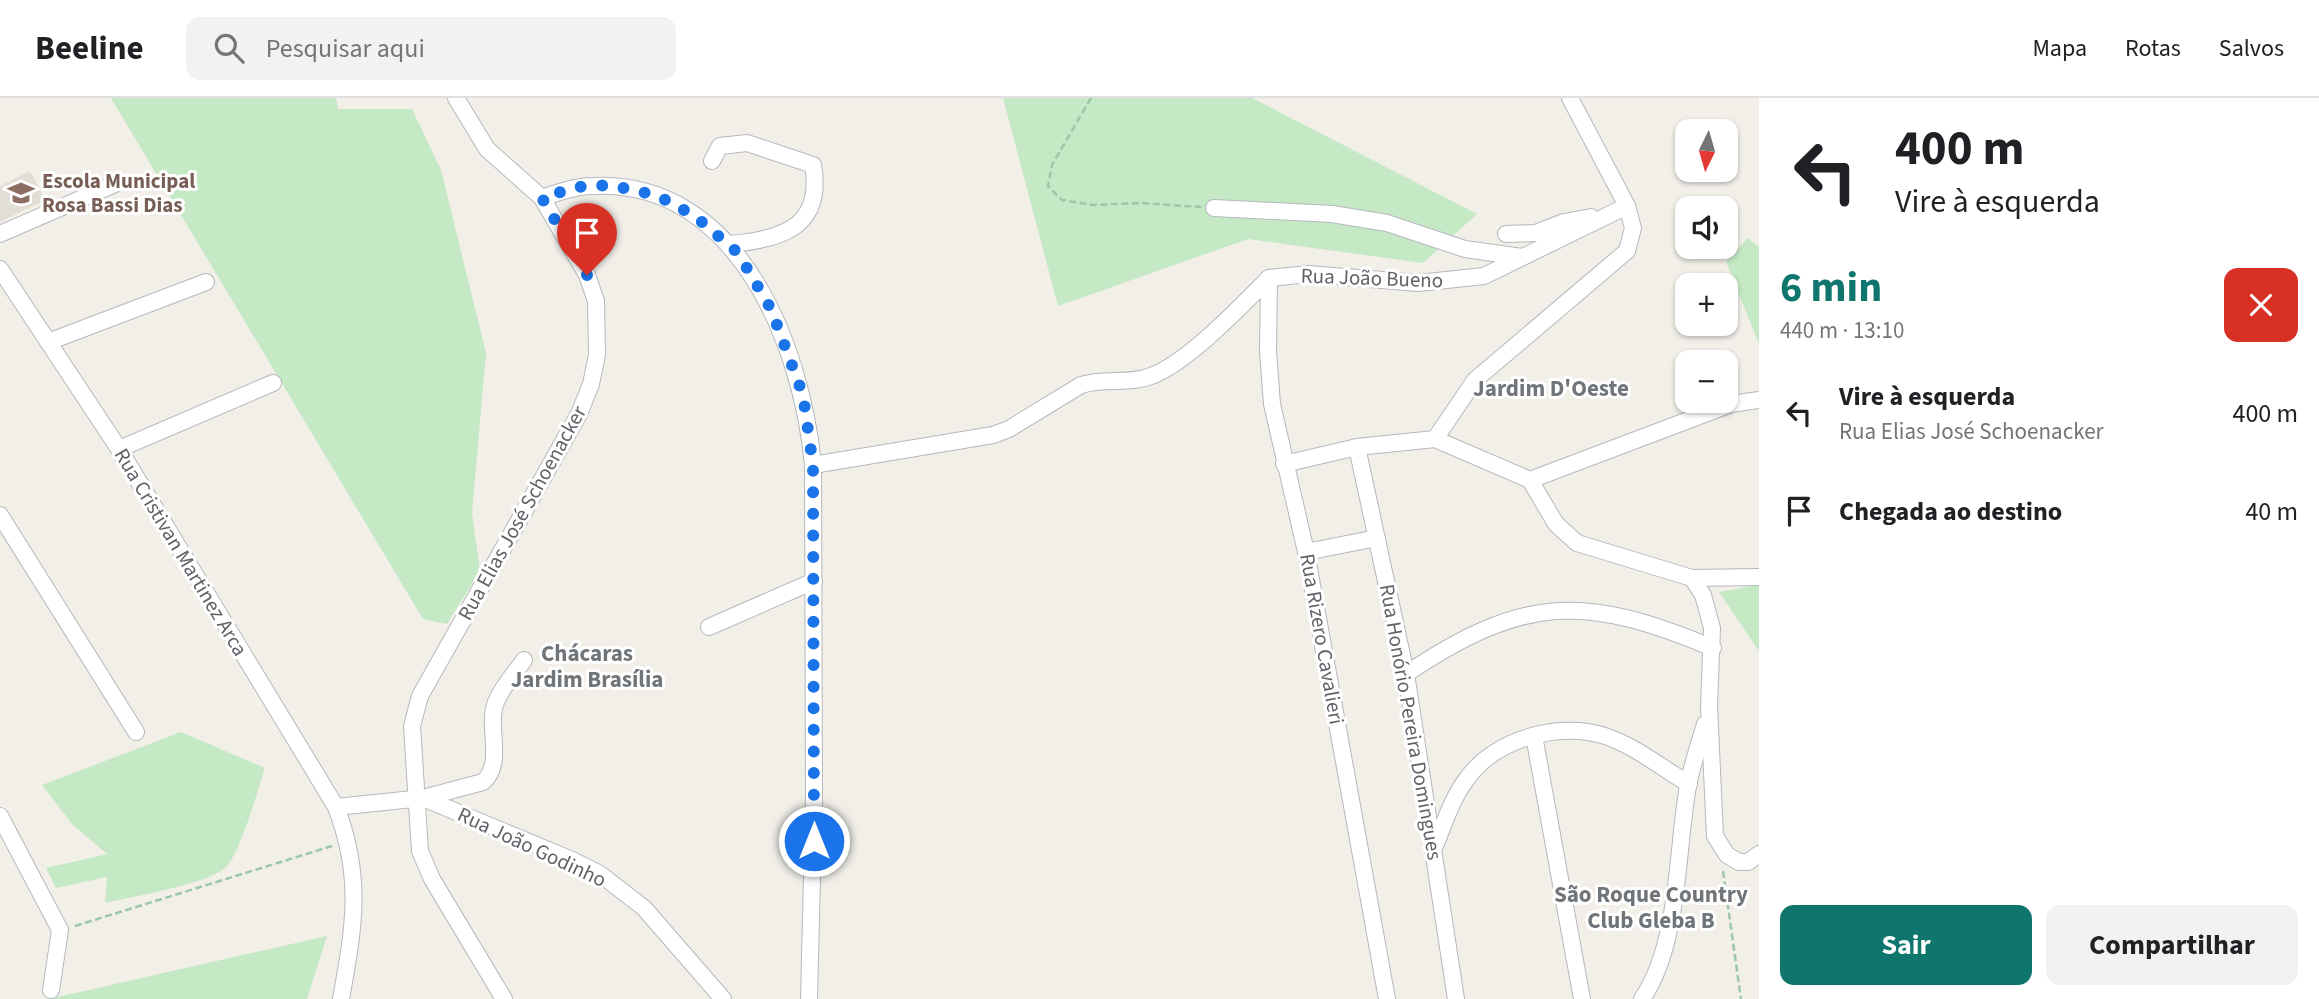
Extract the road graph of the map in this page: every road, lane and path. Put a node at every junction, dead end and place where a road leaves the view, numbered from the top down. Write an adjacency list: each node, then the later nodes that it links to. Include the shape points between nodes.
1 (456, 98): 6 (street, Rua Elias José Schoenacker, via 487,149)
2 (1091, 98): 7 (path, via 1052,165 1048,186 1062,200)
3 (1570, 98): 8 (street)
4 (712, 161): 11 (street, via 720,146 747,143 813,165 814,195 796,228 776,238)
5 (115, 184): 9 (street)
6 (542, 198): 11 (street, via 592,186 631,188 675,204); 39 (street, Rua Elias José Schoenacker, via 587,275 596,301 597,355 579,414 420,696 412,726)
7 (1214, 208): 12 (street, via 1332,214 1387,223 1465,249)
8 (1620, 209): 10 (street, via 1536,233); 12 (street, Rua João Bueno); 19 (street, via 1633,228 1626,251 1475,380)
9 (0, 234)
10 (1506, 234)
11 (729, 244): 23 (street, via 753,274 796,372 809,422)
12 (1522, 257): 14 (street, Rua João Bueno, via 1484,276 1451,281 1418,283 1309,274)
13 (0, 269): 16 (street, Rua Cristivan Martinez Arca)
14 (1269, 278): 22 (street, Rua Rizero Cavalieri, via 1269,382); 23 (street, via 1184,355 1149,377 1092,381 1009,429 974,440)
15 (206, 282): 16 (street)
16 (48, 342): 21 (street, Rua Cristivan Martinez Arca)
17 (273, 383): 21 (street)
18 (1759, 400): 24 (street, via 1731,404)
19 (1435, 439): 20 (street); 24 (street)
20 (1357, 446): 22 (street); 26 (street, Rua Honório Pereira Domingues)
21 (119, 449): 40 (street, Rua Cristivan Martinez Arca)
22 (1284, 464): 27 (street, Rua Rizero Cavalieri)
23 (813, 465): 30 (street)
24 (1530, 480): 29 (street, via 1556,524 1577,543)
25 (0, 515): 36 (street)
26 (1377, 538): 27 (street); 34 (street, Rua Honório Pereira Domingues)
27 (1306, 552): 52 (street, Rua Rizero Cavalieri)
28 (1759, 577): 29 (street)
29 (1692, 578): 32 (street, via 1709,611)
30 (814, 582): 31 (street); 51 (street)
31 (709, 627)
32 (1713, 648): 34 (street, via 1640,620 1556,609 1485,627); 35 (street)
33 (524, 660): 39 (street, via 497,701 491,775 483,782)
34 (1406, 674): 43 (street, Rua Honório Pereira Domingues)
35 (1709, 706): 38 (street); 44 (street, via 1715,836 1727,855 1739,862)
36 (136, 732)
37 (1534, 736): 38 (street, via 1564,730 1607,737); 43 (street, via 1474,769 1457,795); 54 (street)
38 (1689, 784): 55 (street, via 1666,944 1657,978)
39 (419, 798): 40 (street, Rua João Godinho); 49 (street, Rua Elias José Schoenacker, via 419,851); 50 (street, Rua João Godinho, via 562,855 607,879 670,934)
40 (335, 807): 42 (street, Rua Cristivan Martinez Arca)
41 (0, 816): 46 (street)
42 (349, 841): 46 (path); 48 (street, Rua Cristivan Martinez Arca, via 356,887)
43 (1434, 850): 53 (street, Rua Honório Pereira Domingues)
44 (1759, 854)
45 (1722, 865): 56 (path)
46 (60, 930): 47 (street)
47 (51, 990)
48 (341, 999)
49 (504, 999)
50 (723, 999)
51 (809, 999)
52 (1387, 999)
53 (1456, 999)
54 (1581, 999)
55 (1642, 999)
56 (1741, 999)

